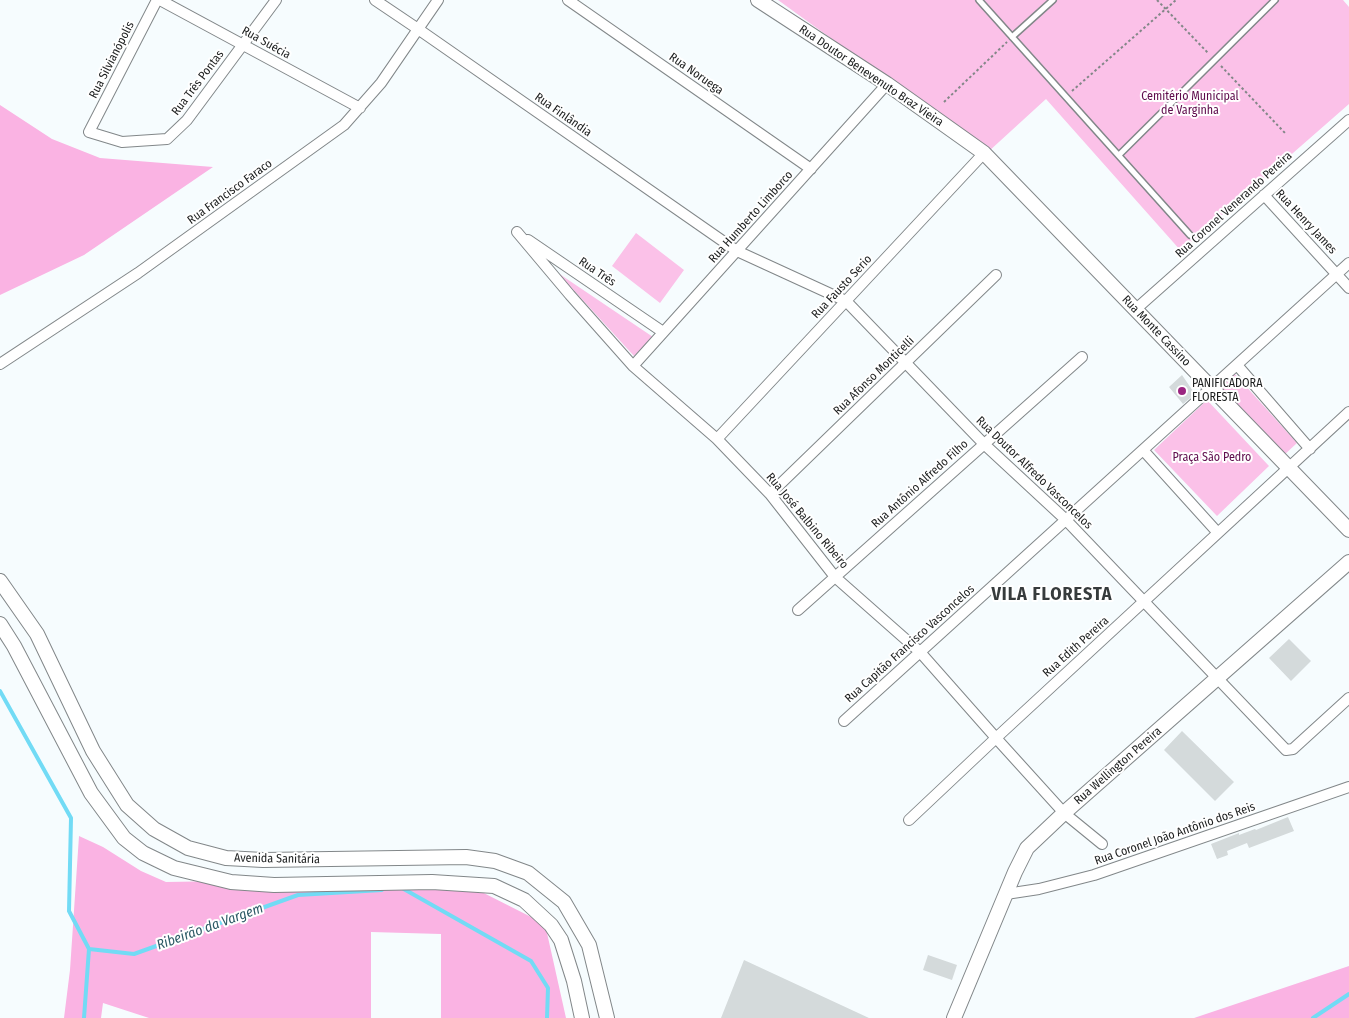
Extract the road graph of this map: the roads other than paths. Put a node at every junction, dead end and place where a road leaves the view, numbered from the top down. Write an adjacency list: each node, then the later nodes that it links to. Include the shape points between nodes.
1 (158, 0): 12 (street, Rua Suécia); 16 (street, Rua Silvianópolis)
2 (276, 0): 12 (street, Rua Três Pontas)
3 (375, 0): 10 (street, Rua Finlândia)
4 (438, 0): 10 (street, Rua Francisco Faraco)
5 (568, 0): 19 (street, Rua Noruega)
6 (758, 0): 13 (street, Rua Doutor Benevenuto Braz Vieira)
7 (980, 0): 11 (lane)
8 (1053, 0): 11 (lane)
9 (1275, 0): 18 (lane)
10 (418, 28): 14 (street, Rua Francisco Faraco); 23 (street, Rua Finlândia)
11 (1012, 37): 18 (lane)
12 (243, 44): 14 (street, Rua Suécia); 16 (street, Rua Três Pontas, via 187,120 168,139 122,142)
13 (887, 84): 17 (street, Rua Doutor Benevenuto Braz Vieira); 19 (street, Rua Humberto Limborco)
14 (360, 108): 33 (street, Rua Francisco Faraco, via 344,125 162,256)
15 (1349, 120): 20 (street, Rua Coronel Venerando Pereira)
16 (89, 132)
17 (984, 153): 28 (street, Rua Fausto Serio); 29 (street, Rua Monte Cassino)
18 (1119, 155): 22 (lane)
19 (810, 169): 23 (street, Rua Humberto Limborco)
20 (1264, 195): 25 (street, Rua Henry James); 29 (street, Rua Coronel Venerando Pereira)
21 (517, 232): 30 (street, Rua Três); 35 (street, Rua José Balbino Ribeiro)
22 (1190, 235)
23 (737, 251): 28 (street, Rua Doutor Alfredo Vasconcelos); 30 (street, Rua Humberto Limborco)
24 (1349, 263): 25 (street, Rua Capitão Francisco Vasconcelos)
25 (1337, 274): 27 (street, Rua Henry James); 34 (street, Rua Capitão Francisco Vasconcelos)
26 (996, 275): 32 (street, Rua Afonso Monticelli)
27 (1349, 288)
28 (846, 300): 32 (street, Rua Doutor Alfredo Vasconcelos); 38 (street, Rua Fausto Serio)
29 (1136, 309): 36 (street, Rua Monte Cassino)
30 (663, 332): 35 (street, Rua Humberto Limborco)
31 (1082, 357): 39 (street, Rua Antônio Alfredo Filho)
32 (906, 363): 39 (street, Rua Doutor Alfredo Vasconcelos); 43 (street, Rua Afonso Monticelli)
33 (0, 364)
34 (1237, 365): 36 (street, Rua Capitão Francisco Vasconcelos); 40 (street)
35 (633, 366): 38 (street, Rua José Balbino Ribeiro)
36 (1212, 388): 41 (street, Rua Capitão Francisco Vasconcelos); 42 (street, Rua Monte Cassino)
37 (1349, 412): 40 (street, Rua Edith Pereira)
38 (717, 439): 43 (street, Rua José Balbino Ribeiro)
39 (984, 444): 44 (street, Rua Doutor Alfredo Vasconcelos); 48 (street, Rua Antônio Alfredo Filho)
40 (1310, 448): 42 (street, Rua Edith Pereira)
41 (1143, 450): 44 (street, Rua Capitão Francisco Vasconcelos); 46 (street)
42 (1289, 468): 45 (street, Rua Monte Cassino); 46 (street, Rua Edith Pereira)
43 (770, 494): 48 (street, Rua José Balbino Ribeiro)
44 (1066, 520): 50 (street, Rua Doutor Alfredo Vasconcelos); 53 (street, Rua Capitão Francisco Vasconcelos)
45 (1349, 530)
46 (1218, 533): 50 (street, Rua Edith Pereira)
47 (1349, 562): 54 (street, Rua Wellington Pereira)
48 (835, 577): 51 (street, Rua Antônio Alfredo Filho); 53 (street, Rua José Balbino Ribeiro)
49 (0, 581): 64 (street, Avenida Sanitária, via 37,634 93,751 127,805 154,829 188,848 226,858 466,857 528,873 564,902 589,945)
50 (1144, 602): 54 (street, Rua Doutor Alfredo Vasconcelos); 57 (street, Rua Edith Pereira)
51 (798, 610)
52 (0, 624): 63 (street, Avenida Sanitária, via 91,793 124,838 143,853 174,868 231,882 274,885 432,882 494,886 524,900 551,925 561,940)
53 (920, 652): 56 (street, Rua Capitão Francisco Vasconcelos); 57 (street, Rua José Balbino Ribeiro)
54 (1218, 678): 55 (street, Rua Doutor Alfredo Vasconcelos, via 1286,750 1293,749); 59 (street, Rua Wellington Pereira)
55 (1349, 698)
56 (844, 721)
57 (996, 738): 59 (street, Rua José Balbino Ribeiro); 60 (street, Rua Edith Pereira)
58 (1349, 787): 62 (street, Rua Coronel João Antônio dos Reis, via 1094,875)
59 (1064, 813): 61 (street, Rua José Balbino Ribeiro); 62 (street, Rua Wellington Pereira, via 1027,848)
60 (908, 820)
61 (1102, 844)
62 (1006, 894): 65 (street, Rua Wellington Pereira)
63 (582, 1018)
64 (607, 1018)
65 (954, 1018)

